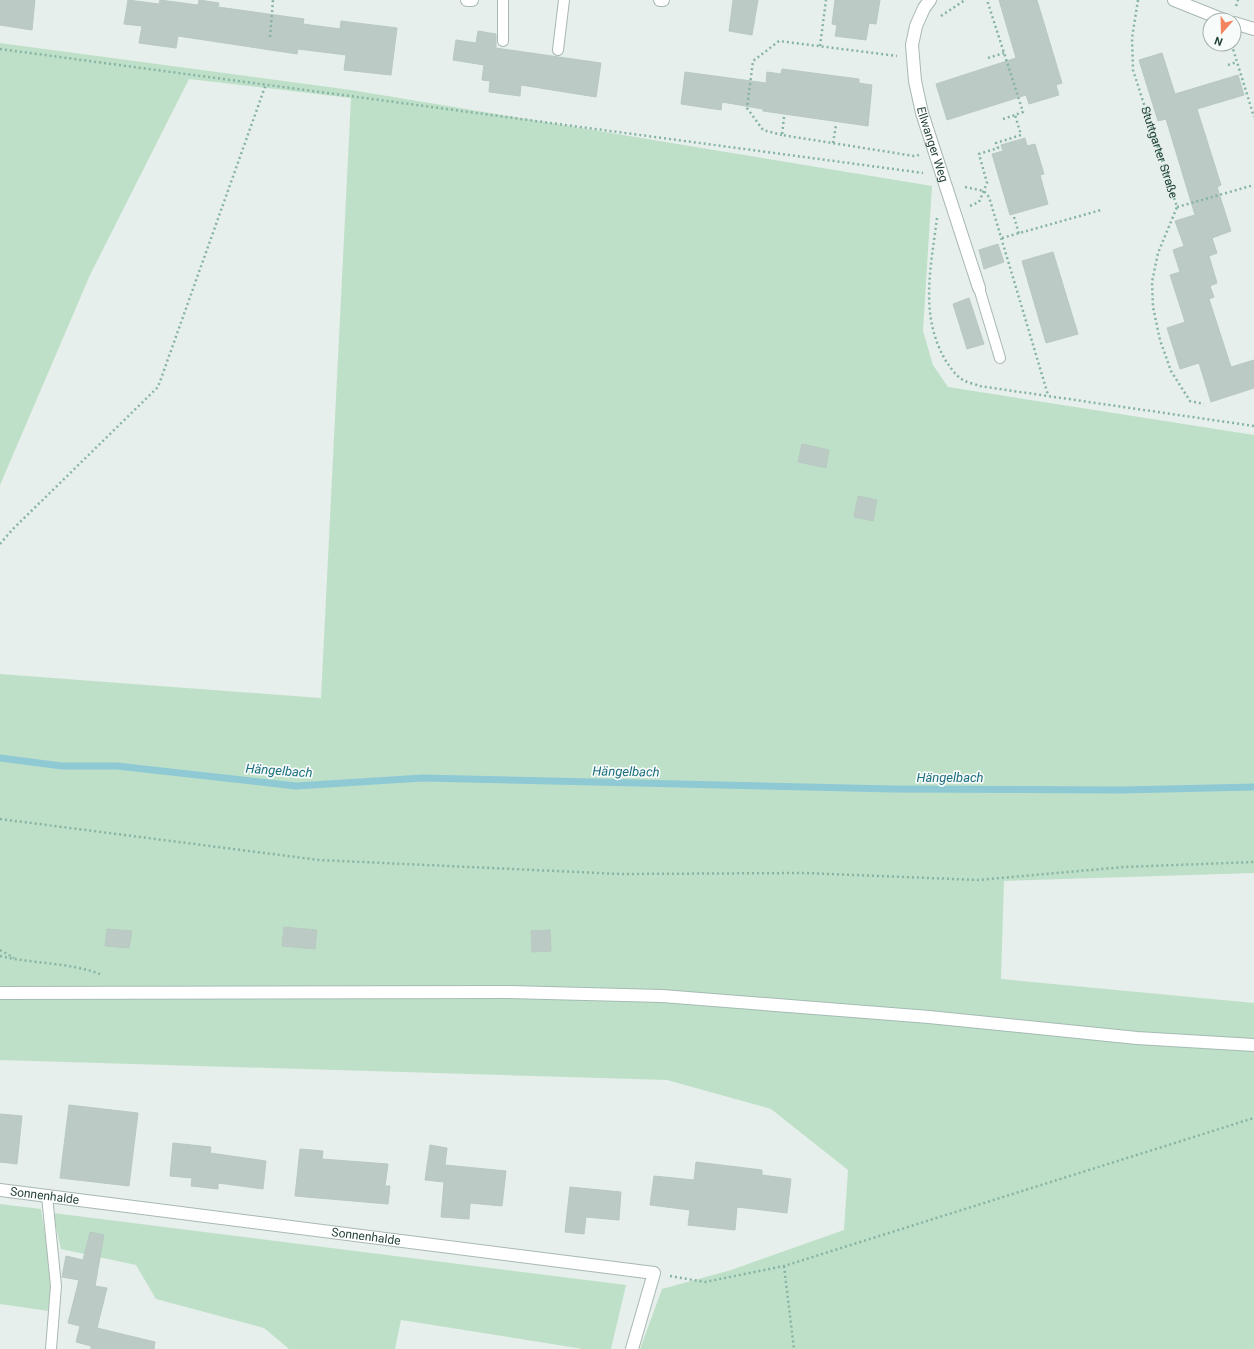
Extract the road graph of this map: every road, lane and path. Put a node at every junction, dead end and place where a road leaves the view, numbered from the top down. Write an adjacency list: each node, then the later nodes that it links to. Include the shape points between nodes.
1 (273, 0): 16 (path)
2 (467, 0): 3 (main road)
3 (472, 0)
4 (503, 0): 17 (lane)
5 (564, 0): 20 (lane)
6 (660, 0): 7 (main road)
7 (663, 0)
8 (826, 0): 18 (path)
9 (930, 0): 23 (main road, Ellwanger Weg, via 916,26 912,45)
10 (988, 0): 22 (path)
11 (1138, 0): 40 (path, Stuttgarter Straße, via 1132,38 1133,70)
12 (1174, 0): 13 (main road)
13 (1204, 12)
14 (1242, 25): 15 (main road)
15 (1254, 29)
16 (270, 37)
17 (503, 41)
18 (820, 46): 23 (path); 33 (path, via 779,41 753,61 747,108 763,130)
19 (0, 49): 27 (path)
20 (558, 50)
21 (1234, 52): 25 (path)
22 (1004, 53): 24 (path); 28 (path, via 1023,112)
23 (913, 58): 35 (main road, Ellwanger Weg, via 922,113)
24 (988, 58)
25 (1237, 62): 26 (path); 30 (path)
26 (1228, 65)
27 (266, 84): 36 (path); 50 (path, via 158,387)
28 (1015, 115): 31 (path); 38 (path, via 1021,135 996,143 998,148 979,154 987,183)
29 (784, 117): 33 (path)
30 (1254, 117)
31 (1003, 118)
32 (836, 125): 34 (path)
33 (782, 135): 34 (path)
34 (833, 143): 35 (path, via 914,156)
35 (935, 151): 36 (main road, Ellwanger Weg)
36 (944, 179): 38 (path); 39 (main road, Ellwanger Weg)
37 (1254, 185): 40 (path)
38 (984, 191): 39 (path, via 979,202); 44 (path, via 989,197)
39 (953, 206): 45 (main road, Ellwanger Weg); 47 (path, via 941,209 938,216 932,260 928,307 938,347 954,372 964,380 979,386)
40 (1177, 207): 48 (path, Stuttgarter Straße, via 1158,253 1152,282 1153,307 1160,340 1171,370 1190,401)
41 (1101, 210): 43 (path)
42 (1014, 217): 43 (path)
43 (1019, 234): 44 (path)
44 (1002, 238): 47 (path)
45 (979, 288): 46 (lane)
46 (1000, 358)
47 (1048, 395): 49 (path)
48 (1204, 404)
49 (1254, 426)
50 (0, 544)
51 (0, 819): 52 (path, via 319,860 620,874 805,873 978,880 1124,867)
52 (1254, 862)
53 (0, 950): 55 (path)
54 (0, 956): 55 (path)
55 (16, 960): 56 (path, via 88,970)
56 (101, 975)
57 (0, 993): 58 (main road, via 509,992 662,996 921,1016 1137,1038)
58 (1254, 1045)
59 (1254, 1118): 62 (path)
60 (0, 1190): 61 (main road, Sonnenhalde)
61 (47, 1196): 63 (main road, Sonnenhalde); 64 (lane, via 56,1286)
62 (784, 1266): 63 (path, via 705,1282); 66 (path)
63 (654, 1273): 65 (main road)
64 (51, 1349)
65 (632, 1349)
66 (794, 1349)

